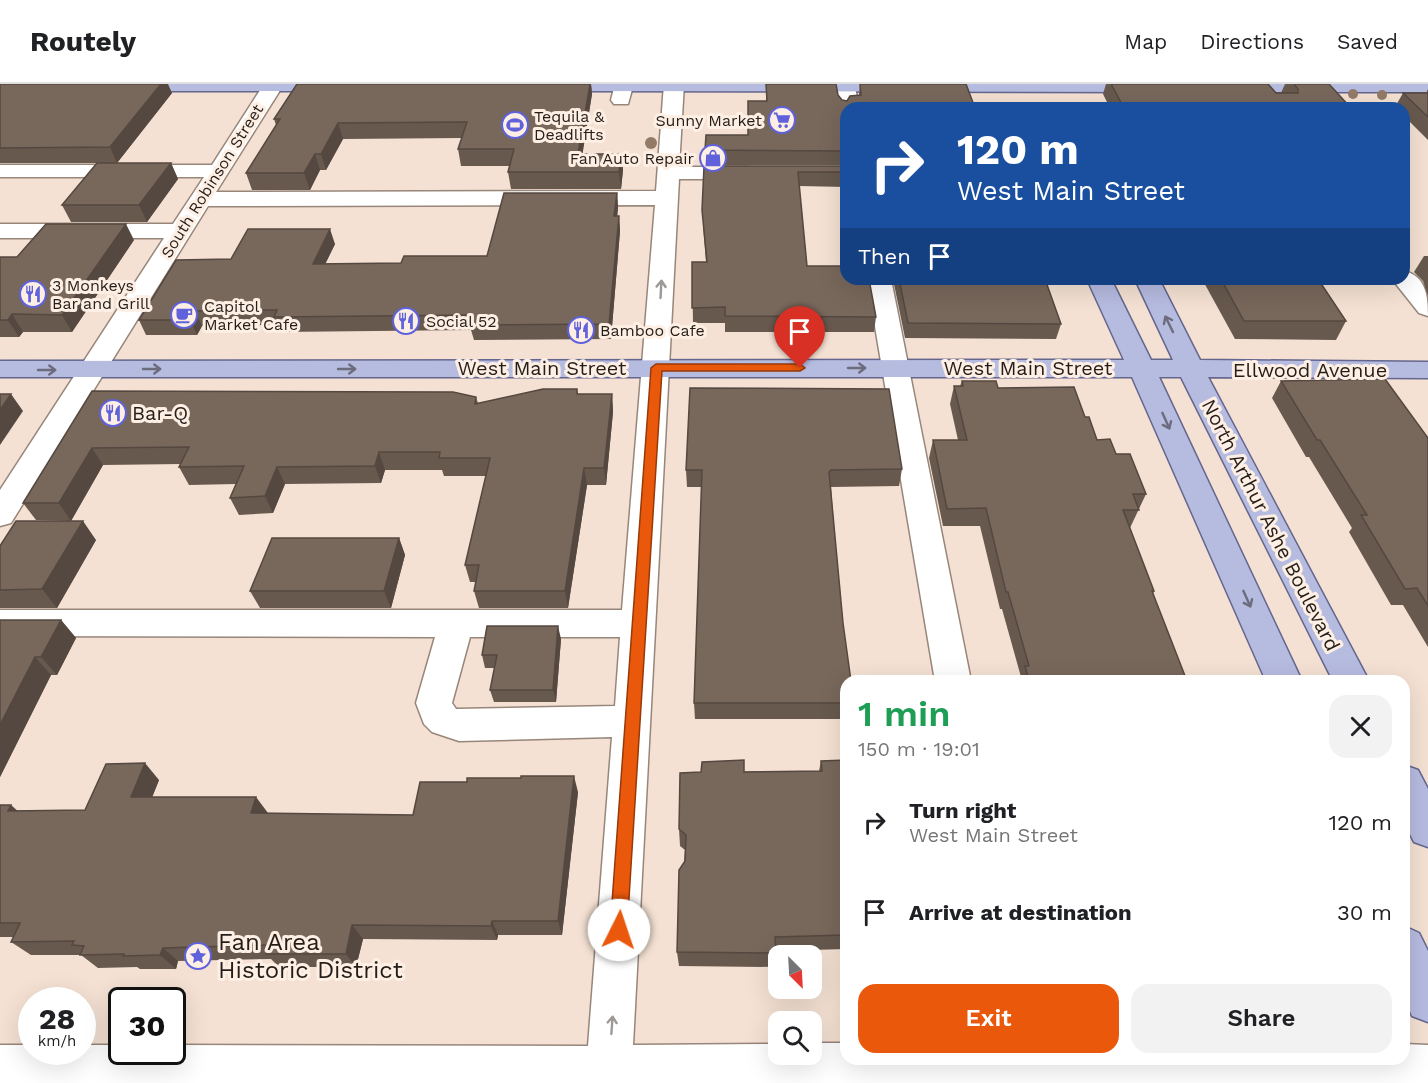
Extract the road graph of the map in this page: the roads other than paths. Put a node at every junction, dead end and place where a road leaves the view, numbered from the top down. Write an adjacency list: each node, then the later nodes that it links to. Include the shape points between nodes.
1 (273, 84): 2 (main road); 3 (main road); 20 (street, South Robinson Street)
2 (107, 85)
3 (355, 85)
4 (530, 85): 5 (main road, via 622,93)
5 (674, 85): 6 (main road); 18 (street)
6 (844, 85): 7 (main road); 15 (street)
7 (1004, 85): 14 (main road); 16 (main road)
8 (1360, 85): 9 (main road); 12 (main road)
9 (1384, 85): 13 (main road)
10 (1168, 86): 14 (main road)
11 (1211, 86): 12 (main road)
12 (1261, 86): 17 (street)
13 (1428, 86)
14 (1054, 91)
15 (847, 102)
16 (1012, 102)
17 (1274, 102)
18 (662, 163): 21 (street); 23 (street)
19 (0, 171): 20 (street)
20 (218, 171): 22 (street, South Robinson Street)
21 (764, 173)
22 (200, 198): 23 (street); 25 (street, South Robinson Street)
23 (667, 198): 31 (street, one-way to 23)
24 (0, 231): 25 (street)
25 (179, 231): 36 (street, South Robinson Street)
26 (880, 285): 32 (street)
27 (1102, 285): 33 (main road)
28 (1150, 285): 35 (main road, North Arthur Ashe Boulevard, one-way to 28)
29 (1410, 285): 30 (street)
30 (1428, 308)
31 (656, 368): 32 (main road, West Main Street, one-way to 32); 36 (main road, West Main Street, one-way to 31); 41 (street)
32 (895, 368): 33 (main road, West Main Street); 42 (street)
33 (1142, 368): 35 (main road, West Main Street); 43 (main road, one-way to 43)
34 (0, 369): 36 (main road, West Main Street, one-way to 36)
35 (1191, 369): 37 (main road, Ellwood Avenue); 44 (main road, North Arthur Ashe Boulevard)
36 (94, 370): 38 (street, South Robinson Street)
37 (1428, 370)
38 (0, 515)
39 (0, 623): 40 (street)
40 (456, 624): 41 (street); 45 (street, via 434,703 436,714 444,722 459,725)
41 (639, 624): 45 (street)
42 (952, 675)
43 (1281, 675)
44 (1348, 675)
45 (633, 721): 53 (street, one-way to 45)
46 (1410, 794): 47 (main road)
47 (1428, 829)
48 (1410, 961): 49 (main road)
49 (1428, 1000)
50 (0, 1068): 53 (street)
51 (1428, 1068): 52 (street)
52 (1025, 1069): 53 (street)
53 (609, 1076)

